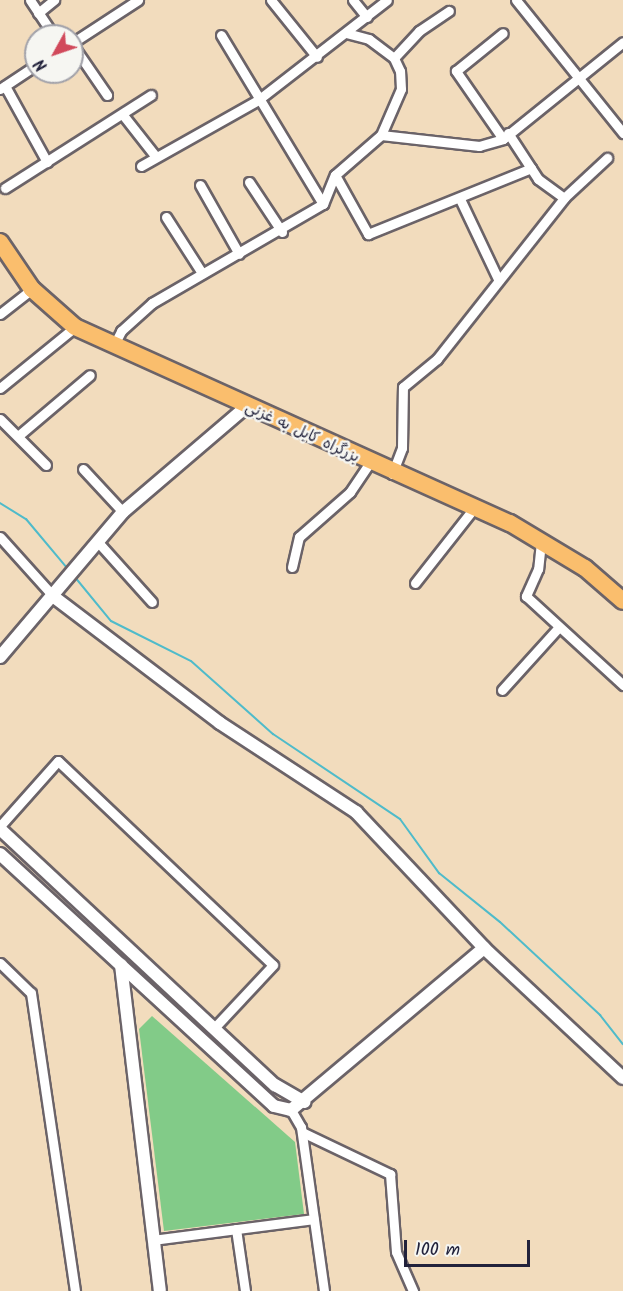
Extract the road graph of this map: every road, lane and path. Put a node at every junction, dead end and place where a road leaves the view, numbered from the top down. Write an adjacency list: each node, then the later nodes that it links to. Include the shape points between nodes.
1 (30, 0): 9 (street)
2 (54, 0): 9 (street)
3 (138, 0): 15 (street)
4 (272, 0): 17 (street)
5 (387, 0): 10 (street)
6 (516, 0): 21 (street)
7 (358, 2): 10 (street)
8 (449, 11): 18 (street, via 419,31)
9 (38, 13): 11 (street)
10 (366, 16): 12 (street)
11 (46, 24)
12 (346, 33): 17 (street); 18 (street, via 360,32)
13 (503, 33): 29 (street, via 456,71)
14 (221, 35): 25 (street)
15 (84, 36)
16 (622, 46): 21 (street)
17 (317, 57): 25 (street)
18 (394, 58): 28 (street, via 401,89)
19 (84, 61): 23 (street)
20 (24, 73): 22 (street)
21 (581, 74): 27 (street); 29 (street)
22 (2, 87): 32 (street)
23 (107, 95)
24 (151, 95): 26 (street)
25 (258, 100): 30 (street); 41 (street)
26 (123, 115): 30 (street); 32 (street)
27 (623, 132)
28 (381, 135): 29 (street, via 479,146); 35 (street)
29 (505, 136): 34 (street)
30 (156, 157): 33 (street)
31 (607, 158): 39 (street)
32 (47, 162): 38 (street)
33 (141, 166)
34 (531, 168): 39 (street); 40 (street)
35 (335, 175): 40 (street, via 368,234); 41 (street)
36 (249, 182): 43 (street)
37 (200, 185): 45 (street)
38 (5, 188)
39 (564, 198): 47 (street)
40 (460, 199): 47 (street)
41 (323, 204): 43 (street)
42 (166, 217): 46 (street)
43 (282, 232): 45 (street)
44 (0, 242): 48 (highway, بزرگراه کابل به غزنی)
45 (239, 254): 46 (street)
46 (202, 273): 51 (street, via 152,303 121,331)
47 (498, 279): 60 (street, via 437,359 403,387 402,448)
48 (32, 290): 49 (street); 50 (highway, بزرگراه کابل به غزنی)
49 (0, 314)
50 (75, 327): 51 (highway, بزرگراه کابل به غزنی); 53 (street)
51 (114, 345): 54 (highway, بزرگراه کابل به غزنی)
52 (90, 375): 56 (street)
53 (0, 388)
54 (246, 407): 57 (highway, بزرگراه کابل به غزنی); 62 (street)
55 (0, 418): 56 (street)
56 (18, 436): 58 (street)
57 (369, 464): 60 (highway, بزرگراه کابل به غزنی); 66 (street, via 350,492 299,537)
58 (46, 465)
59 (82, 469): 62 (street)
60 (392, 474): 61 (highway, بزرگراه کابل به غزنی)
61 (474, 508): 64 (highway, بزرگراه کابل به غزنی); 67 (street)
62 (123, 512): 65 (street)
63 (0, 537): 68 (street)
64 (541, 542): 69 (highway, بزرگراه کابل به غزنی, via 585,568); 71 (street, via 538,569 526,596)
65 (94, 544): 68 (street, via 62,579); 70 (street)
66 (292, 567)
67 (415, 583)
68 (54, 597): 72 (street); 77 (street, via 220,723 356,812)
69 (623, 601)
70 (152, 602)
71 (558, 628): 73 (street); 74 (street)
72 (0, 657)
73 (623, 685)
74 (502, 690)
75 (0, 828): 80 (street); 80 (street, via 58,761 273,964)
76 (0, 854): 79 (street)
77 (484, 948): 81 (street); 82 (street)
78 (0, 963): 88 (street, via 31,993)
79 (121, 965): 83 (street, via 274,1106); 87 (street)
80 (214, 1028): 82 (street, via 275,1084)
81 (623, 1078)
82 (305, 1102): 83 (street)
83 (291, 1110): 84 (street)
84 (302, 1132): 85 (street); 92 (street, via 390,1174 396,1252)
85 (314, 1219): 86 (street); 91 (street)
86 (236, 1229): 87 (street); 90 (street)
87 (153, 1240): 89 (street)
88 (75, 1291)
89 (160, 1291)
90 (245, 1291)
91 (324, 1291)
92 (413, 1291)

